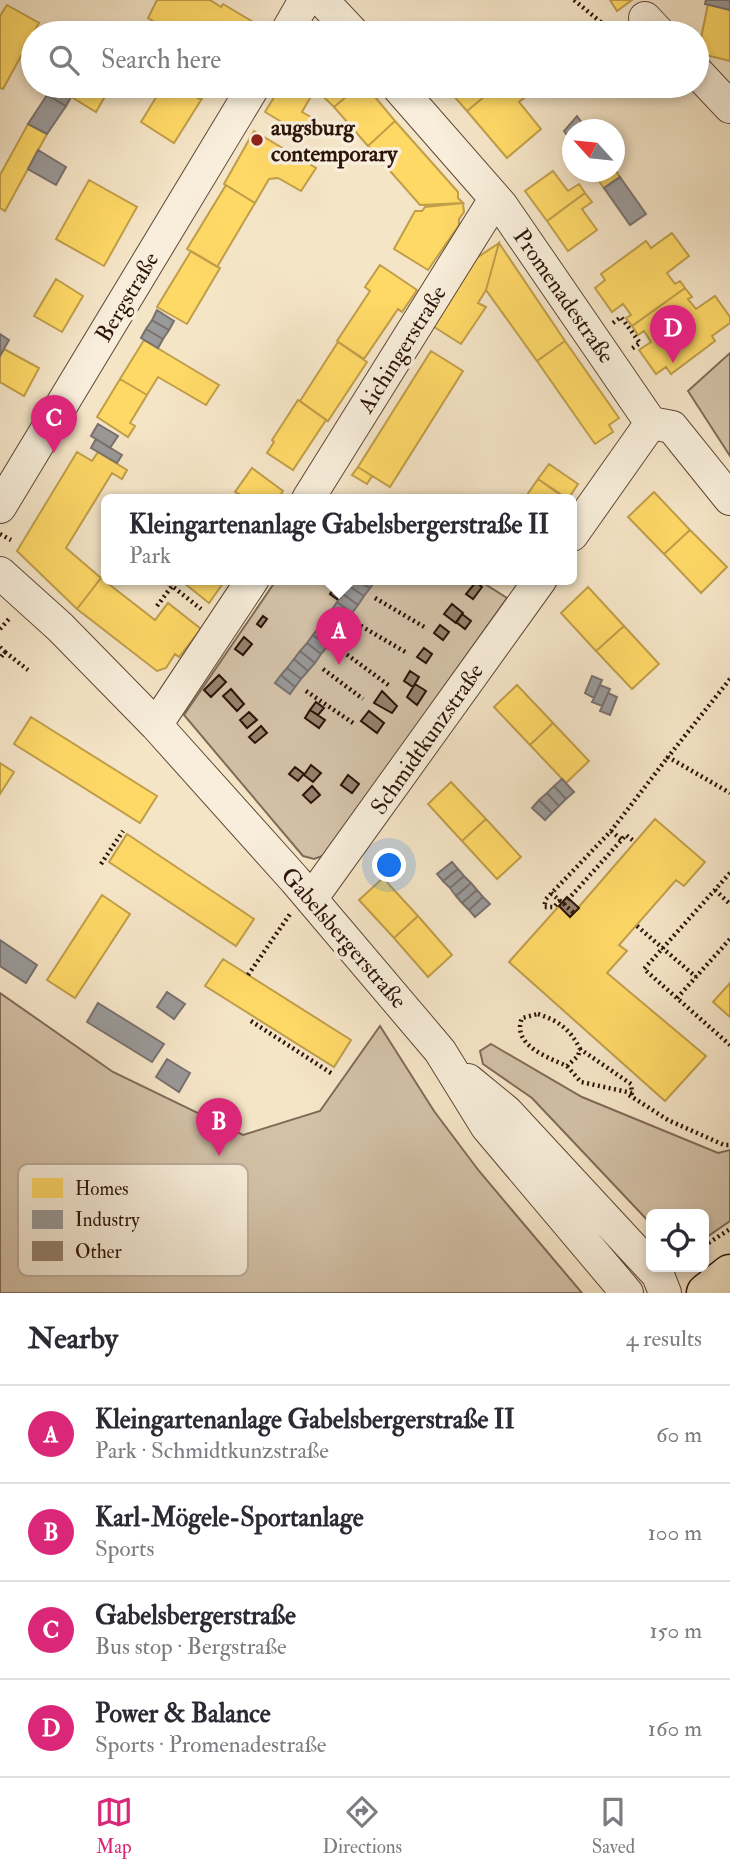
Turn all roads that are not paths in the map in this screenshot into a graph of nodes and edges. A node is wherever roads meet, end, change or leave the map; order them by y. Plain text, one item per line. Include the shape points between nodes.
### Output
1 (305, 0) edge
2 (322, 0) edge
3 (293, 21) edge
4 (342, 21) edge
5 (709, 85) edge
6 (247, 98) edge
7 (407, 98) edge
8 (730, 107) edge
9 (495, 199) junction
10 (651, 423) junction
11 (311, 494) edge
12 (730, 499) edge
13 (0, 507) edge
14 (577, 528) edge
15 (0, 573) edge
16 (249, 585) edge
17 (537, 585) edge
18 (156, 725) junction
19 (311, 899) junction
20 (451, 1066) junction
21 (730, 1275) edge
22 (627, 1293) edge
23 (664, 1293) edge
24 (706, 1293) edge

1 - 3 street
2 - 4 street
5 - 8 street
6 - 13 street, Bergstraße
7 - 9 street, Promenadestraße
9 - 10 street, Promenadestraße
9 - 11 street, Aichingerstraße
10 - 12 street via 673,427
10 - 14 street
15 - 18 street, Gabelsbergerstraße via 60,626
16 - 18 street
17 - 19 street, Schmidtkunzstraße
18 - 19 street, Gabelsbergerstraße
19 - 20 street, Gabelsbergerstraße
20 - 22 street, Gabelsbergerstraße via 487,1127
20 - 23 street, Gabelsbergerstraße via 507,1112 658,1275
21 - 24 highway

